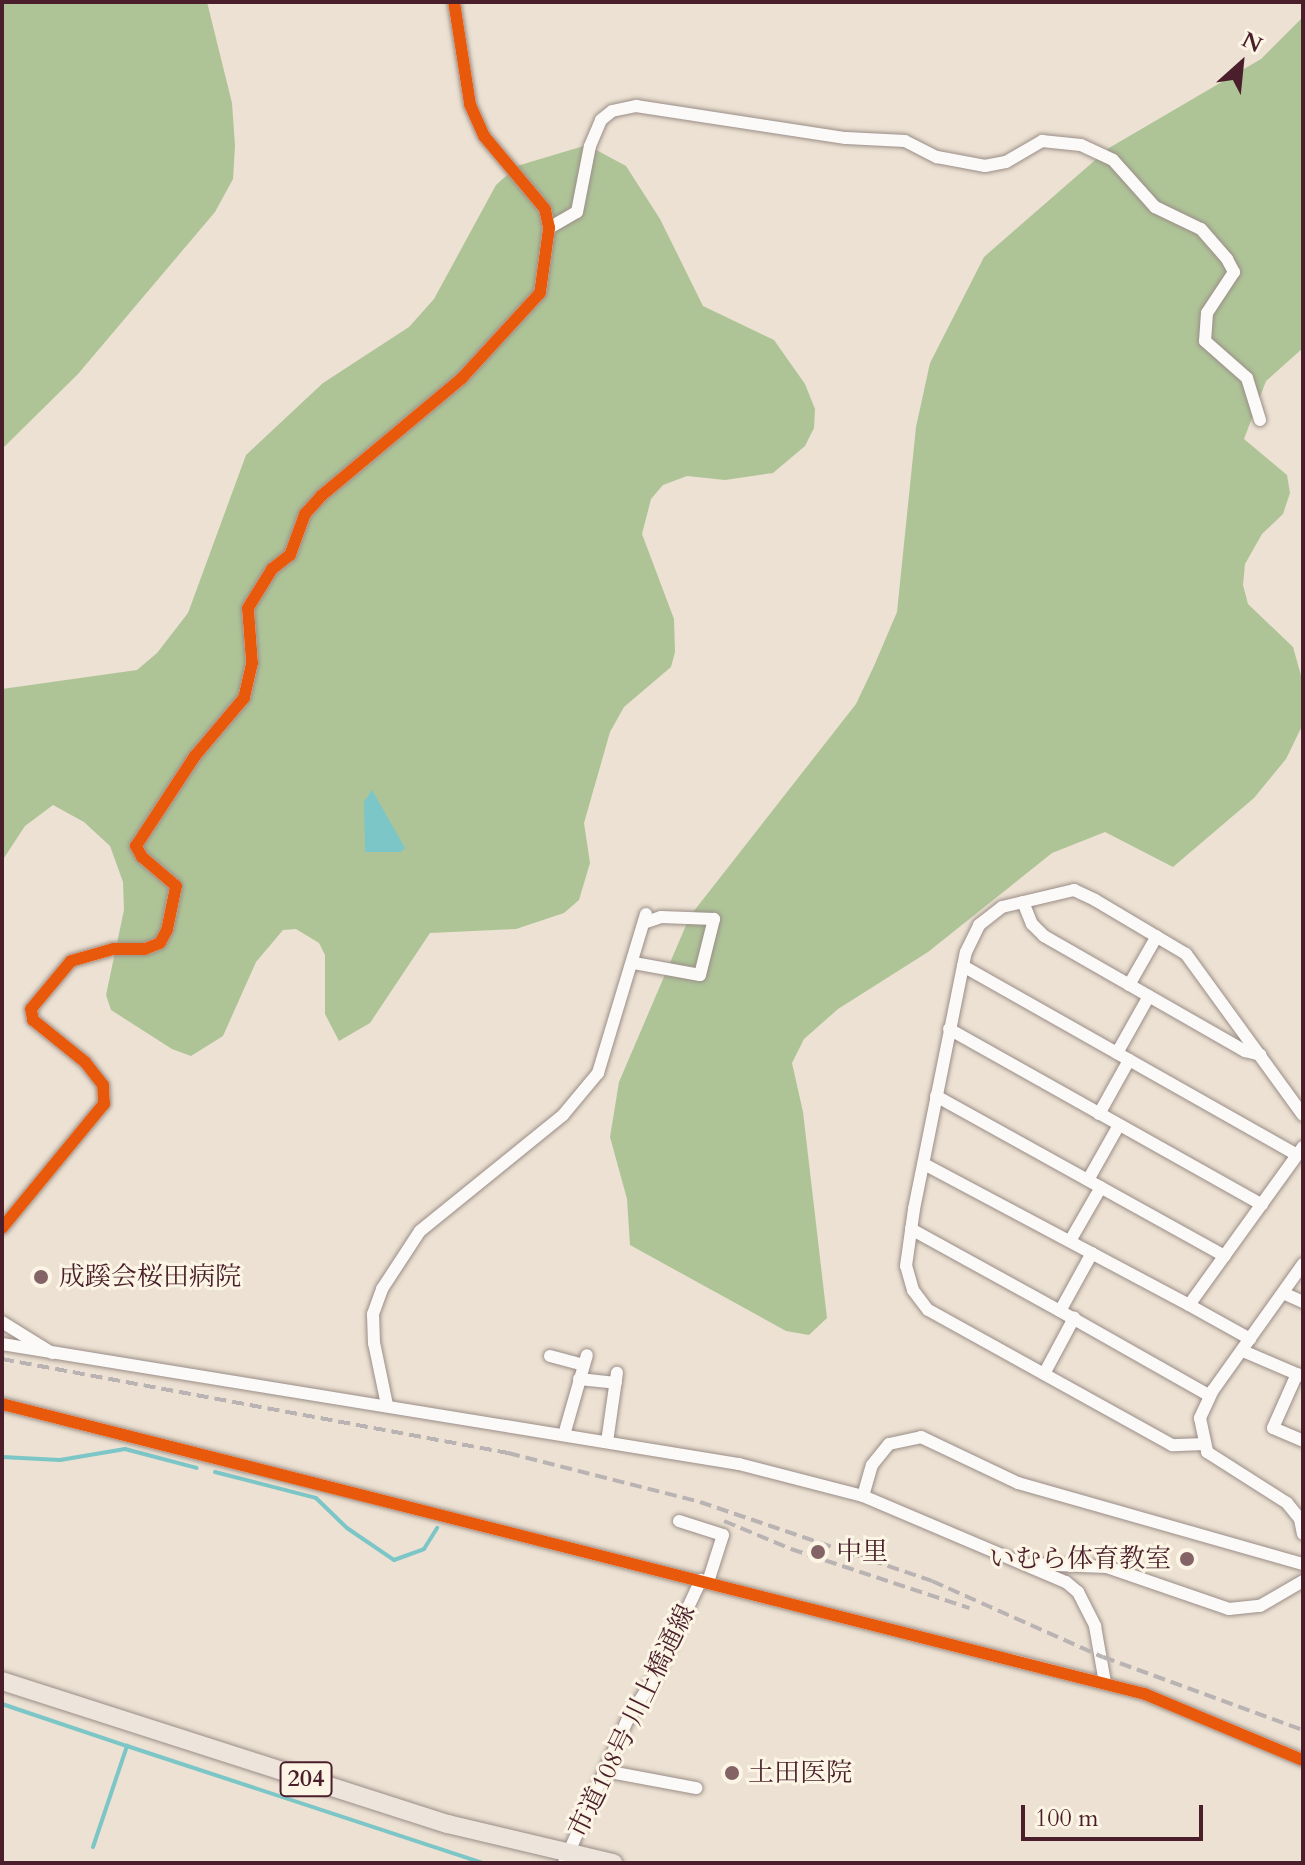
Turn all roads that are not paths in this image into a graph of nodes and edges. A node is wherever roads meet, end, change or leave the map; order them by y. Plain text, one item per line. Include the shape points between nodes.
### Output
1 (454, 2) edge
2 (549, 228) junction
3 (1260, 420) dead end
4 (1023, 902) junction
5 (1157, 936) junction
6 (634, 963) junction
7 (963, 966) junction
8 (1129, 985) junction
9 (1149, 996) junction
10 (949, 1029) junction
11 (1261, 1055) junction
12 (1123, 1057) junction
13 (936, 1096) junction
14 (1099, 1114) junction
15 (1303, 1115) edge
16 (1119, 1125) junction
17 (1300, 1151) edge
18 (924, 1164) junction
19 (1088, 1180) junction
20 (1101, 1187) junction
21 (1262, 1205) junction
22 (2, 1227) edge
23 (911, 1229) junction
24 (1070, 1241) junction
25 (1092, 1253) junction
26 (1225, 1256) junction
27 (1303, 1264) edge
28 (1283, 1293) junction
29 (1303, 1302) edge
30 (1189, 1305) junction
31 (1060, 1311) junction
32 (1074, 1318) junction
33 (2, 1322) edge
34 (1250, 1339) junction
35 (2, 1344) edge
36 (1243, 1351) junction
37 (550, 1356) dead end
38 (57, 1357) junction
39 (1044, 1374) junction
40 (1300, 1375) edge
41 (579, 1379) junction
42 (1210, 1396) junction
43 (2, 1404) edge
44 (387, 1405) junction
45 (564, 1435) junction
46 (1303, 1441) edge
47 (607, 1442) junction
48 (1205, 1444) junction
49 (863, 1496) junction
50 (679, 1521) dead end
51 (1303, 1534) edge
52 (1029, 1564) junction
53 (1303, 1564) edge
54 (704, 1581) junction
55 (1303, 1581) edge
56 (2, 1681) edge
57 (1105, 1683) junction
58 (1303, 1760) edge
59 (605, 1771) junction
60 (696, 1788) dead end
61 (566, 1859) edge
62 (613, 1863) edge

1 - 2 street via 470,104 484,136 545,209
2 - 3 street via 577,212 590,146 601,120 612,111 636,106 846,138 905,141 937,157 985,166 1006,162 1042,141 1081,145 1113,160 1155,207 1201,229 1227,259 1234,272 1207,313 1205,341 1247,378
2 - 22 street via 540,293 462,378 321,496 305,514 290,555 272,569 248,608 252,672 244,698 195,756 136,846 176,886 160,943 71,961 31,1009 33,1020 85,1062 103,1085 104,1104
4 - 5 street via 1074,890
4 - 7 street via 1002,907 979,925
4 - 8 street via 1044,936
5 - 8 street
5 - 11 street via 1186,954
6 - 6 street via 645,918 714,919 700,975
6 - 44 street via 589,1086 563,1115 420,1231 382,1289 373,1314 374,1343
7 - 10 street
7 - 12 street
8 - 9 street
9 - 11 street
9 - 12 street
10 - 13 street
10 - 14 street
11 - 15 street
12 - 14 street
12 - 17 street
13 - 18 street
13 - 19 street
14 - 16 street
16 - 19 street
16 - 21 street
17 - 21 street
18 - 23 street
18 - 24 street
19 - 20 street
20 - 24 street
20 - 26 street
21 - 26 street
23 - 31 street
23 - 39 street via 906,1266 913,1290 928,1310
24 - 25 street
25 - 30 street
25 - 31 street
26 - 30 street
27 - 28 street
28 - 29 street
28 - 34 street
30 - 34 street
31 - 32 street
32 - 39 street
32 - 42 street
33 - 38 street
34 - 36 street
35 - 38 street
36 - 40 street
36 - 42 street
37 - 41 street via 586,1360
38 - 44 street
39 - 48 street via 1172,1445
40 - 46 street via 1273,1428
41 - 45 street
41 - 47 street via 616,1378
42 - 48 street via 1200,1418
43 - 54 street
44 - 45 street
45 - 47 street
47 - 49 street via 739,1464
48 - 51 street via 1221,1463 1287,1503 1300,1519
49 - 52 street
49 - 53 street via 872,1465 889,1444 921,1437 1018,1483
50 - 54 street, 市道108号 川上橋通線 via 723,1535
52 - 55 street via 1107,1567 1229,1609 1260,1606
52 - 57 street via 1078,1592 1095,1626
54 - 57 street
54 - 59 street, 市道108号 川上橋通線
56 - 61 highway, 204
57 - 58 street via 1145,1694
59 - 60 street
59 - 61 street, 市道108号 川上橋通線
61 - 62 highway, 204

